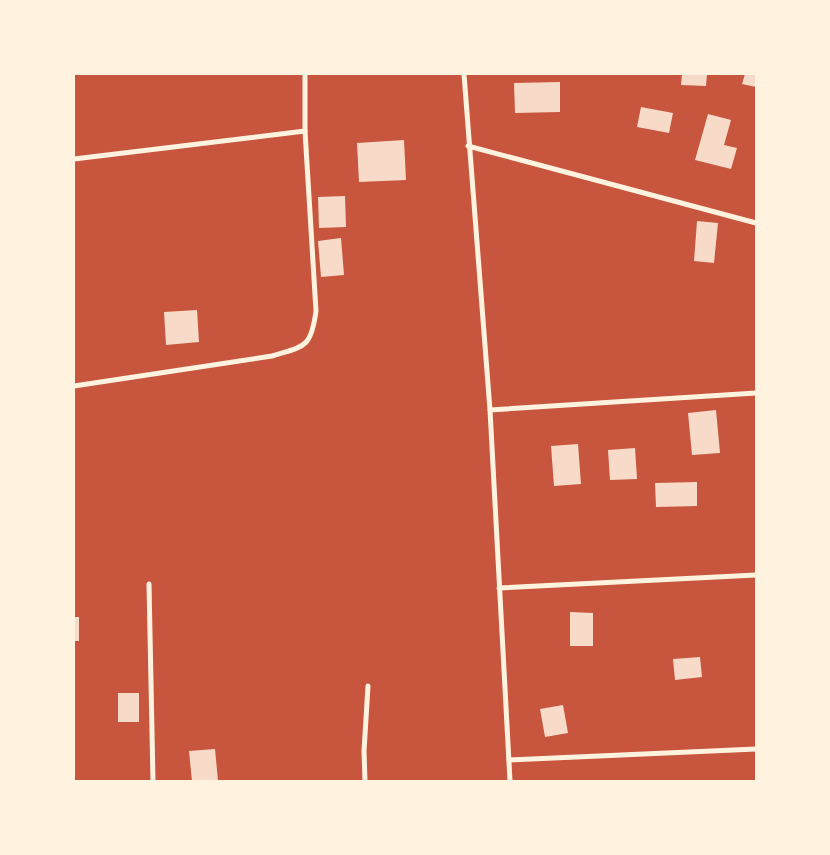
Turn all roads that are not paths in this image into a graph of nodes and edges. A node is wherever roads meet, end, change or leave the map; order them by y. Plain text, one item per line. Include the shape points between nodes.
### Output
1 (305, 74) edge
2 (464, 74) edge
3 (305, 131) junction
4 (468, 146) junction
5 (74, 158) edge
6 (756, 223) edge
7 (74, 386) edge
8 (756, 393) edge
9 (490, 410) junction
10 (756, 575) edge
11 (149, 584) dead end
12 (499, 588) junction
13 (368, 686) dead end
14 (756, 749) edge
15 (509, 760) junction
16 (154, 781) edge
17 (365, 781) edge
18 (510, 781) edge

1 - 3 street
2 - 4 street
3 - 5 street
3 - 7 street via 316,311 313,334 300,348 272,356
4 - 6 street
4 - 9 street
8 - 9 street
9 - 12 street
10 - 12 street
11 - 16 street
12 - 15 street
13 - 17 street
14 - 15 street
15 - 18 street

